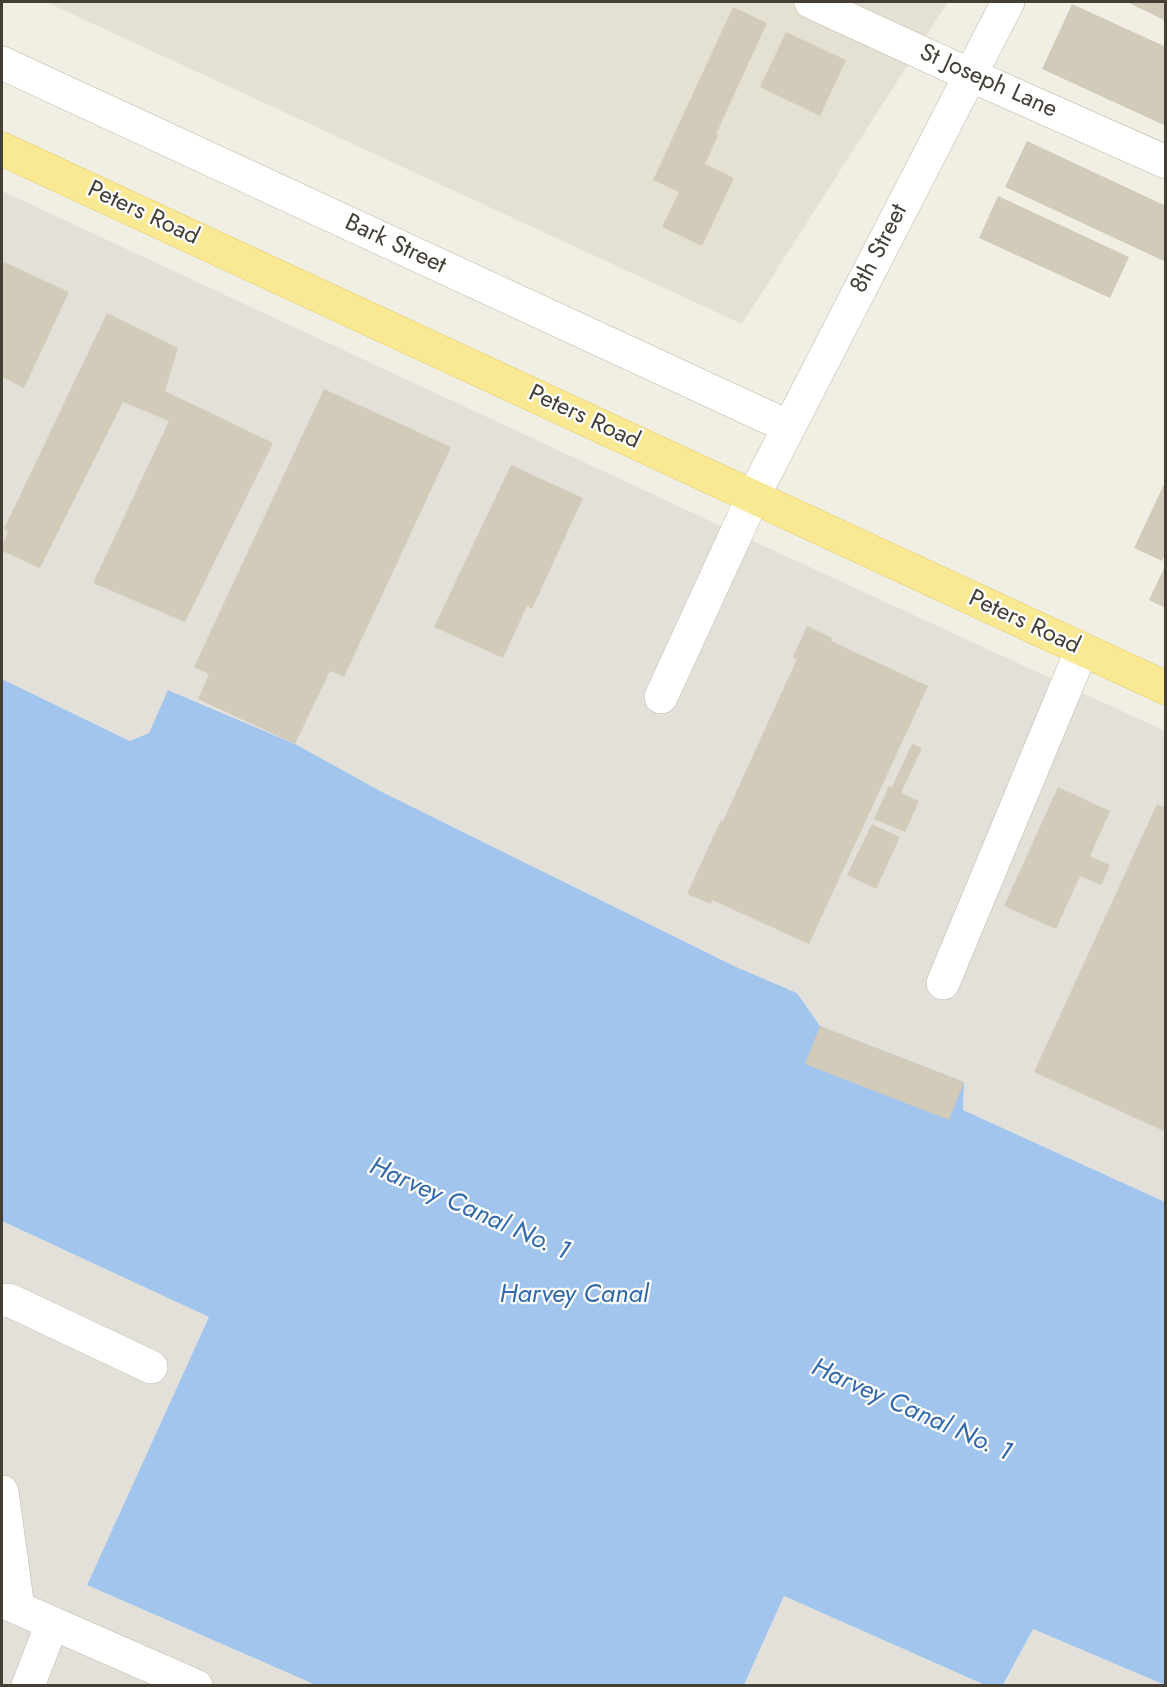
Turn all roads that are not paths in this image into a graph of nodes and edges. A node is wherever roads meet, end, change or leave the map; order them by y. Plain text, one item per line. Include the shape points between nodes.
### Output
1 (811, 2) edge
2 (1008, 2) edge
3 (2, 63) edge
4 (970, 75) junction
5 (2, 149) edge
6 (1166, 162) edge
7 (789, 427) junction
8 (753, 497) junction
9 (1082, 649) junction
10 (1166, 688) edge
11 (661, 697) dead end
12 (943, 982) dead end
13 (2, 1301) edge
14 (151, 1367) dead end
15 (2, 1492) edge
16 (10, 1605) edge
17 (52, 1624) junction
18 (28, 1686) edge
19 (195, 1686) edge

1 - 4 street, St Joseph Lane
2 - 4 street, 8th Street
3 - 7 street, Bark Street
4 - 6 street, St Joseph Lane
4 - 7 street, 8th Street
5 - 8 main road, Peters Road
7 - 8 street, 8th Street
8 - 9 main road, Peters Road
8 - 11 street, 8th Street
9 - 10 main road, Peters Road
9 - 12 street
13 - 14 street via 9,1300
15 - 16 street
16 - 17 street
17 - 18 street
17 - 19 street

